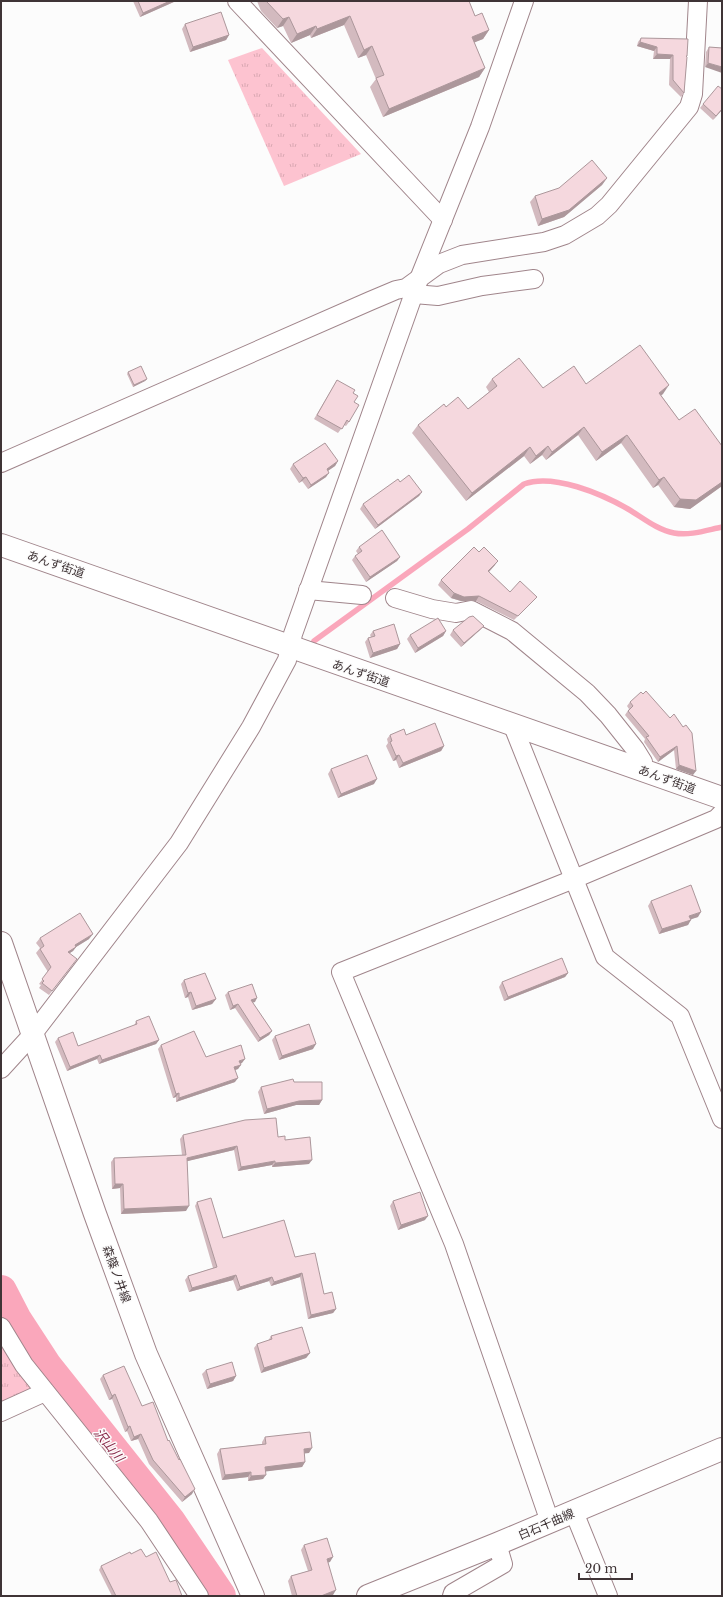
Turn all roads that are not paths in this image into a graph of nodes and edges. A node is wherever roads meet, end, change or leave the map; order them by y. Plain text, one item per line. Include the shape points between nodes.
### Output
1 (237, 1) edge
2 (524, 1) edge
3 (698, 1) edge
4 (443, 220) junction
5 (534, 279) dead end
6 (416, 286) junction
7 (1, 463) edge
8 (1, 545) edge
9 (308, 590) junction
10 (362, 594) dead end
11 (395, 598) dead end
12 (290, 648) junction
13 (513, 726) junction
14 (643, 770) junction
15 (722, 798) edge
16 (722, 813) edge
17 (574, 879) junction
18 (1, 943) edge
19 (32, 1034) junction
20 (1, 1069) edge
21 (722, 1119) edge
22 (1, 1327) edge
23 (45, 1392) junction
24 (1, 1412) edge
25 (722, 1449) edge
26 (574, 1512) junction
27 (550, 1522) junction
28 (497, 1544) junction
29 (199, 1596) edge
30 (253, 1596) edge
31 (368, 1596) edge
32 (452, 1596) edge
33 (608, 1596) edge

1 - 4 street
2 - 4 street via 480,127
3 - 6 street via 693,94 689,106 609,205 597,216 566,235 544,242 462,255 439,264
4 - 6 street
5 - 6 street via 482,286 438,296
6 - 7 street via 396,290 370,301
6 - 9 street
8 - 12 main road, あんず街道
9 - 10 street
9 - 12 street via 292,634
11 - 14 street via 432,609 456,612 471,610 512,631 587,693 608,715 635,749 643,762
12 - 13 main road, あんず街道
12 - 19 street via 287,660 250,726 178,843
13 - 14 main road, あんず街道
13 - 17 street
14 - 15 main road, あんず街道
16 - 17 street via 716,819
17 - 21 street via 605,957 680,1016
17 - 27 street via 341,972 454,1244
18 - 19 main road, 森篠ノ井線
19 - 20 street
19 - 30 main road, 森篠ノ井線 via 146,1354
22 - 23 street via 24,1365
23 - 24 street
23 - 29 street via 150,1521
25 - 26 main road, 白石千曲線
26 - 27 main road, 白石千曲線
26 - 33 street
27 - 28 main road, 白石千曲線
28 - 31 main road, 白石千曲線
28 - 32 street via 503,1564 453,1593

